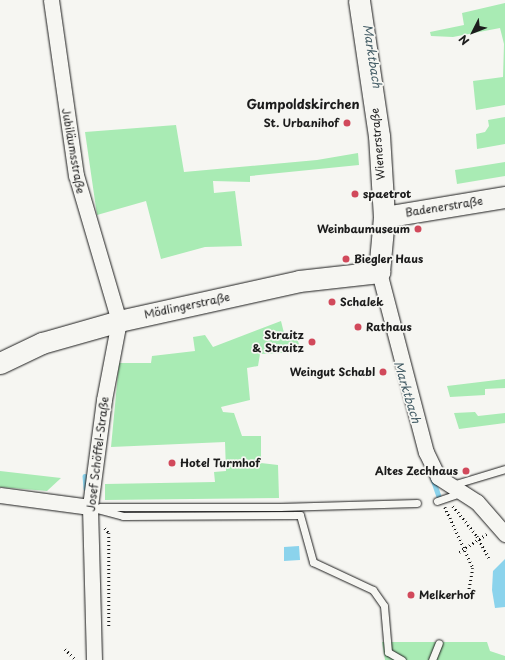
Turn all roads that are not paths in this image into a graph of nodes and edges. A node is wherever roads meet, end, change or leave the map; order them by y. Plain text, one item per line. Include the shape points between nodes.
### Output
1 (50, 0) edge
2 (359, 0) edge
3 (505, 197) edge
4 (384, 217) junction
5 (379, 272) junction
6 (119, 321) junction
7 (0, 363) edge
8 (505, 469) edge
9 (445, 492) junction
10 (0, 495) edge
11 (418, 503) dead end
12 (90, 506) junction
13 (501, 530) edge
14 (439, 643) dead end
15 (94, 660) edge
16 (402, 660) edge
17 (432, 660) edge

1 - 6 street, Jubiläumsstraße via 76,175
2 - 4 main road, Wienerstraße via 380,136
3 - 4 main road, Badenerstraße
4 - 5 main road, Wienerstraße
5 - 6 main road, Mödlingerstraße via 299,281
5 - 9 street via 426,452
6 - 7 main road, Mödlingerstraße via 42,343
6 - 12 street, Josef Schöffel-Straße via 104,400
8 - 9 lane
9 - 13 street via 476,502
10 - 12 street
11 - 12 lane via 280,507
12 - 15 street, Josef Schöffel-Straße
12 - 16 lane via 124,516 300,515 313,562 373,590 384,606 388,652
14 - 17 lane

